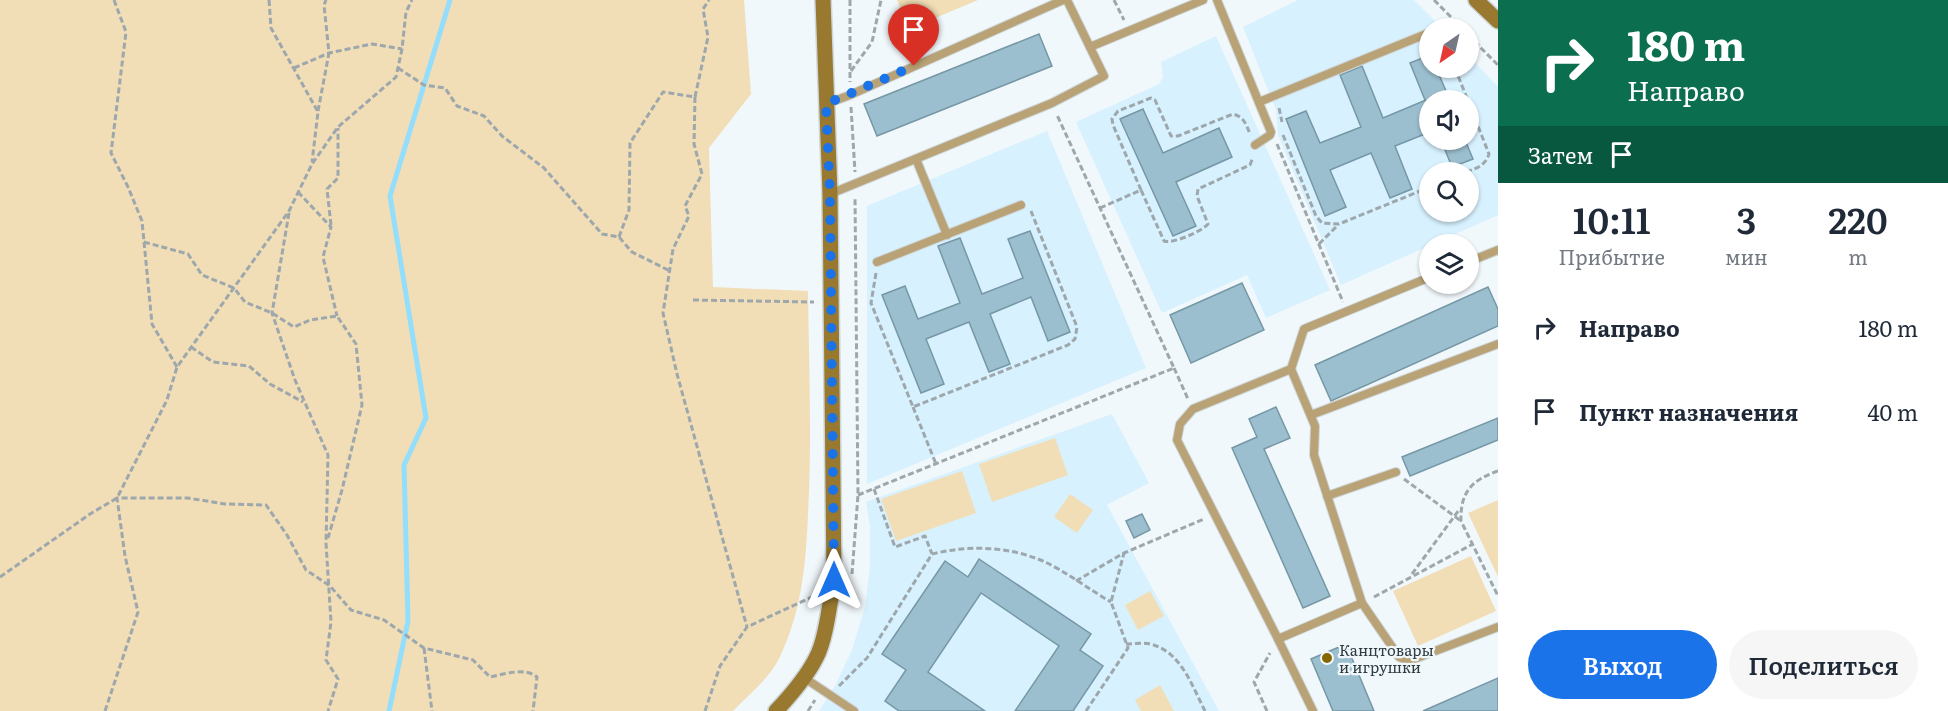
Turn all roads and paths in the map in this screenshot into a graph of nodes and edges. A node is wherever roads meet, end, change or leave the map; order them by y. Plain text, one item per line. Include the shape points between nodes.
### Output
1 (114, 0) edge
2 (269, 0) edge
3 (326, 0) edge
4 (412, 0) edge
5 (709, 0) edge
6 (823, 0) edge
7 (850, 0) edge
8 (881, 0) edge
9 (1065, 0) edge
10 (1114, 0) edge
11 (1203, 0) edge
12 (1217, 0) edge
13 (1434, 0) edge
14 (1476, 0) edge
15 (1452, 18) edge
16 (1498, 21) edge
17 (1129, 30) junction
18 (1419, 37) edge
19 (1479, 46) edge
20 (1090, 47) junction
21 (402, 49) junction
22 (328, 53) junction
23 (1498, 65) edge
24 (293, 68) junction
25 (398, 68) junction
26 (850, 73) junction
27 (1459, 78) edge
28 (850, 94) junction
29 (1277, 94) junction
30 (696, 97) junction
31 (1259, 102) junction
32 (1052, 103) junction
33 (826, 104) junction
34 (318, 112) junction
35 (338, 127) junction
36 (1272, 132) junction
37 (1255, 146) junction
38 (916, 159) junction
39 (312, 164) junction
40 (1479, 167) edge
41 (855, 184) junction
42 (1141, 190) junction
43 (1419, 191) edge
44 (298, 192) junction
45 (830, 194) junction
46 (1021, 205) joint
47 (1100, 208) junction
48 (289, 211) junction
49 (1339, 224) junction
50 (331, 227) junction
51 (947, 235) junction
52 (619, 237) junction
53 (144, 242) junction
54 (1318, 244) junction
55 (1498, 250) edge
56 (1479, 258) edge
57 (877, 262) joint
58 (670, 271) junction
59 (1419, 281) edge
60 (234, 288) junction
61 (693, 300) dead end
62 (816, 302) dead end
63 (1346, 310) junction
64 (272, 313) junction
65 (337, 316) junction
66 (1498, 344) edge
67 (191, 347) junction
68 (177, 367) junction
69 (1174, 368) junction
70 (1291, 369) junction
71 (305, 402) junction
72 (913, 406) junction
73 (1193, 409) junction
74 (1311, 415) junction
75 (936, 464) junction
76 (1498, 471) edge
77 (1396, 472) joint
78 (874, 489) junction
79 (858, 495) junction
80 (1327, 496) junction
81 (117, 498) junction
82 (1460, 508) junction
83 (1214, 515) junction
84 (1454, 517) junction
85 (1461, 521) junction
86 (326, 543) junction
87 (1473, 544) junction
88 (1124, 553) junction
89 (932, 554) junction
90 (1410, 576) junction
91 (0, 577) edge
92 (852, 578) dead end
93 (1076, 581) junction
94 (330, 586) junction
95 (814, 596) dead end
96 (1498, 596) edge
97 (1112, 602) junction
98 (1362, 603) junction
99 (747, 627) junction
100 (1498, 627) edge
101 (1278, 639) junction
102 (1126, 644) junction
103 (424, 648) junction
104 (803, 677) junction
105 (821, 689) junction
106 (830, 695) junction
107 (105, 711) edge
108 (328, 711) edge
109 (432, 711) edge
110 (533, 711) edge
111 (705, 711) edge
112 (776, 711) edge
113 (808, 711) edge
114 (854, 711) edge
115 (1086, 711) edge
116 (1205, 711) edge
117 (1267, 711) edge
118 (1313, 711) edge

1 - 53 path via 126,32 111,153 142,221
2 - 24 path via 271,28
3 - 22 path
4 - 21 path via 406,12
5 - 30 path via 704,9 708,37
6 - 33 street
7 - 26 path
8 - 26 path via 872,42
9 - 20 lane
9 - 28 lane
10 - 17 path
11 - 17 lane
12 - 31 lane
13 - 15 path
14 - 16 street
17 - 20 lane
18 - 29 lane
19 - 23 path
20 - 32 lane via 1104,76
21 - 22 path via 372,44
21 - 25 path
22 - 24 path
22 - 34 path
24 - 34 path
25 - 35 path via 396,77
25 - 52 path via 424,85 445,88 457,106 484,116 502,136 544,168 602,234
26 - 28 path
27 - 40 path via 1489,154
28 - 33 lane
28 - 41 path
29 - 31 lane
29 - 49 path via 1284,136 1318,220
30 - 52 path via 663,92 630,143 628,210
30 - 58 path via 694,144 702,174 685,206 689,216 673,249
31 - 36 lane
32 - 38 lane
32 - 47 path
33 - 45 street
34 - 39 path
35 - 39 path
35 - 50 path via 338,178 327,189
36 - 37 lane
36 - 54 path
37 - 42 path via 1250,165 1198,189 1206,227 1172,242 1164,241
37 - 42 path via 1244,121 1233,114 1171,136 1155,100 1147,99 1118,111 1112,119
38 - 41 lane
38 - 51 lane
39 - 44 path
41 - 45 lane
41 - 79 path
42 - 47 path
43 - 49 path
44 - 48 path
44 - 50 path
45 - 104 street via 834,580 817,657
46 - 51 lane
46 - 72 path via 1030,209 1077,327 1075,339
47 - 69 path
48 - 60 path
48 - 64 path
49 - 54 path
50 - 65 path via 323,257
51 - 57 lane
52 - 58 path via 632,252
53 - 60 path via 188,254 202,275
53 - 68 path via 152,324
54 - 63 path
55 - 56 lane
57 - 72 path via 871,303
58 - 99 path via 663,313
59 - 63 lane
60 - 64 path via 245,302
60 - 67 path
61 - 62 path
63 - 70 lane via 1304,329
64 - 65 path via 294,327
64 - 71 path
65 - 86 path via 356,344 362,405
66 - 74 lane
67 - 68 path
67 - 71 path via 213,362 249,366 270,384
68 - 81 path via 167,400
69 - 73 path
69 - 75 path
70 - 73 lane
70 - 74 lane
71 - 86 path via 328,455
72 - 75 path
73 - 83 lane via 1180,423 1177,440
74 - 80 lane via 1316,426 1314,455
75 - 78 path
76 - 82 path via 1480,477 1467,491
77 - 80 lane
77 - 84 path
78 - 79 path
78 - 89 path via 895,547 925,536
79 - 92 path
80 - 98 lane
81 - 91 path
81 - 94 path via 188,498 266,505 306,570
81 - 107 path via 138,612
82 - 84 path
82 - 85 path
83 - 88 path
83 - 101 lane
84 - 85 path
84 - 90 path
85 - 87 path
86 - 94 path
87 - 90 path
87 - 96 path
88 - 93 path
88 - 97 path
89 - 93 path via 972,547 1004,550 1043,561
89 - 106 path via 867,658
90 - 98 path
93 - 97 path
94 - 103 path via 351,610 384,620
94 - 108 path via 326,660 338,679
95 - 99 path
97 - 102 path
98 - 100 lane via 1399,657 1409,661
98 - 101 lane
99 - 111 path via 720,666
101 - 117 path via 1254,682
101 - 118 lane
102 - 115 path via 1128,648
102 - 116 path via 1148,643 1170,654 1182,666
103 - 109 path
103 - 110 path via 473,660 490,677 532,672 537,677
104 - 105 lane
104 - 112 street
105 - 106 lane
105 - 113 path
106 - 114 lane

